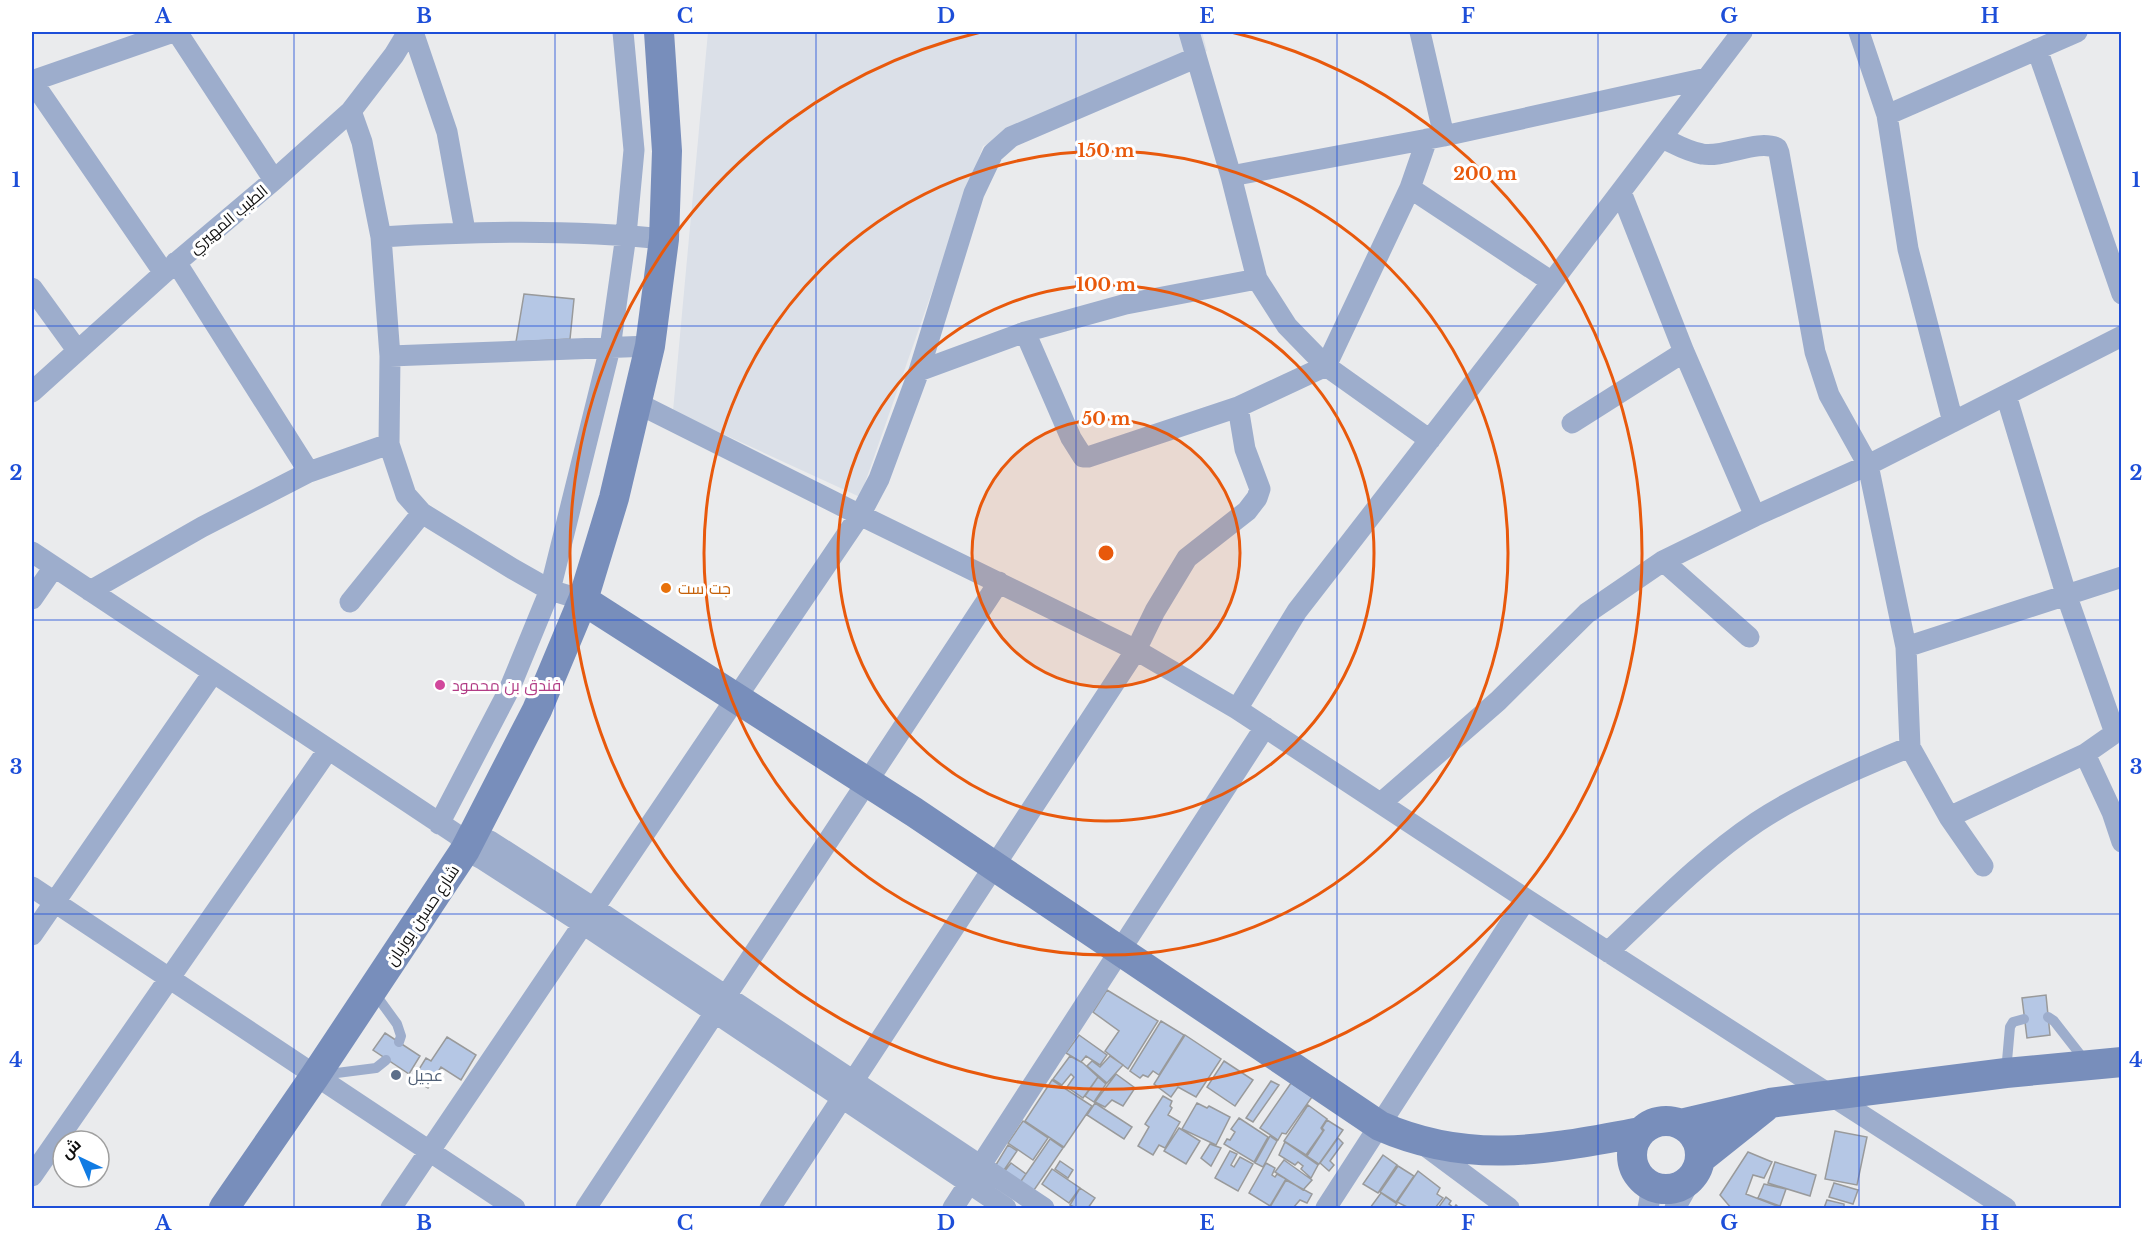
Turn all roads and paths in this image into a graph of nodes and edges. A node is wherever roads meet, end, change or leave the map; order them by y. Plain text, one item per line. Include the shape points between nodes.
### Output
1 (175, 32) edge
2 (410, 32) edge
3 (623, 32) edge
4 (659, 32) edge
5 (1189, 32) edge
6 (1420, 32) edge
7 (1742, 32) edge
8 (1859, 32) edge
9 (2077, 32) edge
10 (143, 37) edge
11 (2037, 49) junction
12 (1195, 58) junction
13 (34, 77) edge
14 (1707, 78) junction
15 (351, 111) junction
16 (1887, 116) junction
17 (1435, 137) junction
18 (1662, 138) junction
19 (1231, 176) junction
20 (274, 180) junction
21 (1410, 188) junction
22 (1621, 192) junction
23 (465, 231) junction
24 (626, 235) junction
25 (381, 237) junction
26 (664, 239) junction
27 (170, 267) junction
28 (1257, 279) junction
29 (1552, 282) junction
30 (32, 288) edge
31 (2121, 294) edge
32 (1025, 332) junction
33 (2121, 336) edge
34 (650, 346) junction
35 (609, 348) junction
36 (77, 350) junction
37 (1684, 352) junction
38 (390, 356) junction
39 (1326, 366) junction
40 (919, 371) junction
41 (32, 392) edge
42 (2006, 395) junction
43 (637, 403) junction
44 (1238, 407) junction
45 (1953, 422) junction
46 (1572, 423) dead end
47 (1430, 440) junction
48 (389, 444) junction
49 (1868, 465) junction
50 (309, 472) junction
51 (422, 513) junction
52 (860, 515) junction
53 (1755, 516) junction
54 (32, 552) edge
55 (1664, 561) junction
56 (54, 567) junction
57 (2121, 577) edge
58 (999, 582) junction
59 (550, 590) junction
60 (90, 591) junction
61 (2067, 594) junction
62 (32, 599) edge
63 (583, 600) junction
64 (350, 602) dead end
65 (1749, 637) dead end
66 (1905, 647) junction
67 (1136, 650) junction
68 (213, 673) junction
69 (737, 697) junction
70 (1237, 709) junction
71 (1265, 727) junction
72 (2118, 732) edge
73 (1910, 747) junction
74 (328, 750) junction
75 (2085, 754) junction
76 (867, 783) junction
77 (1381, 803) junction
78 (1949, 818) junction
79 (439, 824) junction
80 (466, 840) junction
81 (2121, 842) edge
82 (1983, 866) dead end
83 (995, 868) junction
84 (32, 887) edge
85 (1526, 899) junction
86 (54, 902) junction
87 (589, 916) junction
88 (32, 935) edge
89 (1120, 951) junction
90 (1608, 952) junction
91 (169, 978) junction
92 (372, 990) junction
93 (720, 1006) junction
94 (2048, 1017) dead end
95 (2024, 1019) dead end
96 (399, 1042) dead end
97 (386, 1060) dead end
98 (2121, 1062) edge
99 (2088, 1065) junction
100 (2006, 1073) junction
101 (315, 1076) junction
102 (849, 1089) junction
103 (1830, 1095) junction
104 (1770, 1103) junction
105 (1680, 1124) junction
106 (1380, 1126) junction
107 (1641, 1132) junction
108 (1420, 1142) junction
109 (1553, 1148) junction
110 (430, 1151) junction
111 (1633, 1162) junction
112 (1696, 1168) junction
113 (975, 1175) junction
114 (32, 1176) edge
115 (1650, 1198) edge
116 (224, 1209) edge
117 (391, 1209) edge
118 (515, 1209) edge
119 (586, 1209) edge
120 (770, 1209) edge
121 (953, 1209) edge
122 (1006, 1209) edge
123 (1044, 1209) edge
124 (1326, 1209) edge
125 (1509, 1209) edge
126 (1675, 1209) edge
127 (2006, 1209) edge

1 - 10 street
1 - 20 street
2 - 15 street, الطيب المهيري
2 - 23 street via 447,132
3 - 24 street via 634,150
4 - 26 main road, شارع حسين بوزيان via 667,151
5 - 12 street
6 - 17 street
7 - 14 street
8 - 16 street
9 - 11 street
10 - 13 street
11 - 16 street
11 - 31 street
12 - 19 street
12 - 40 street via 1011,137 993,153 974,193
13 - 27 street
14 - 17 street
14 - 18 street
15 - 20 street, الطيب المهيري
15 - 25 street via 362,142
16 - 45 street via 1908,249
17 - 19 street
17 - 21 street
18 - 22 street
18 - 49 street via 1703,155 1767,145 1776,148 1815,352 1829,395
19 - 28 street
20 - 27 street, الطيب المهيري
21 - 29 street
21 - 39 street
22 - 29 street
22 - 37 street
23 - 24 street
23 - 25 street
24 - 26 street
24 - 35 street
25 - 38 street
26 - 34 main road, شارع حسين بوزيان
27 - 36 street, الطيب المهيري
27 - 50 street
28 - 32 street via 1125,304
28 - 39 street via 1287,326
29 - 47 street
30 - 36 street
32 - 40 street
32 - 44 street via 1083,457
33 - 42 street
34 - 35 street
34 - 43 main road, شارع حسين بوزيان
35 - 38 street
35 - 59 street
36 - 41 street, الطيب المهيري
37 - 46 street
37 - 53 street
38 - 48 street
39 - 44 street
39 - 47 street
40 - 52 street via 879,479
42 - 45 street
42 - 61 street
43 - 52 street
43 - 63 main road, شارع حسين بوزيان
44 - 67 street via 1245,449 1260,489 1257,498 1187,558
45 - 49 street
47 - 70 street via 1297,611
48 - 50 street
48 - 51 street via 406,495
49 - 53 street
49 - 66 street
50 - 60 street
51 - 59 street
51 - 64 street
52 - 58 street
52 - 69 street
53 - 55 street
54 - 56 street
55 - 65 street
55 - 77 street via 1587,613 1498,701
56 - 60 street
56 - 62 street
57 - 61 street
58 - 67 street
58 - 76 street
59 - 63 street
59 - 79 street via 509,690
60 - 68 street
61 - 66 street
61 - 72 street
63 - 69 main road
63 - 80 main road, شارع حسين بوزيان via 537,710
66 - 73 street
67 - 70 street
67 - 83 street
68 - 74 street
68 - 86 street
69 - 76 main road
69 - 87 street
70 - 71 street
71 - 77 street
71 - 89 street
72 - 75 street
73 - 78 street
73 - 90 street via 1861,767 1759,820 1725,845
74 - 79 street
74 - 91 street
75 - 78 street
75 - 81 street via 2112,812
76 - 83 main road
76 - 93 street
77 - 85 street
78 - 82 street
79 - 80 street
80 - 87 street via 490,841
80 - 92 main road, شارع حسين بوزيان
83 - 89 main road
83 - 102 street
84 - 86 street
85 - 90 street
85 - 106 street
86 - 88 street
86 - 91 street
87 - 93 street
87 - 110 street
89 - 106 main road
89 - 113 street
90 - 103 street
91 - 101 street
91 - 114 street
92 - 96 lane via 397,1024
92 - 101 main road, شارع حسين بوزيان
93 - 102 street
93 - 119 street
94 - 99 lane
95 - 100 lane via 2010,1027
97 - 101 lane via 376,1068
98 - 99 main road
99 - 100 main road
100 - 103 main road
101 - 110 street
101 - 116 main road, شارع حسين بوزيان
102 - 113 street
102 - 120 street
103 - 104 main road
103 - 127 street
104 - 105 main road
104 - 112 main road
105 - 107 main road via 1659,1122
105 - 112 main road via 1696,1138 1700,1148
106 - 108 main road
106 - 124 street
107 - 109 main road
107 - 111 main road via 1632,1152
108 - 109 main road via 1486,1150
108 - 125 street
109 - 111 main road
110 - 117 street
110 - 118 street
111 - 115 main road
112 - 115 main road via 1683,1185 1662,1190
112 - 126 street
113 - 121 street
113 - 122 street
113 - 123 street

